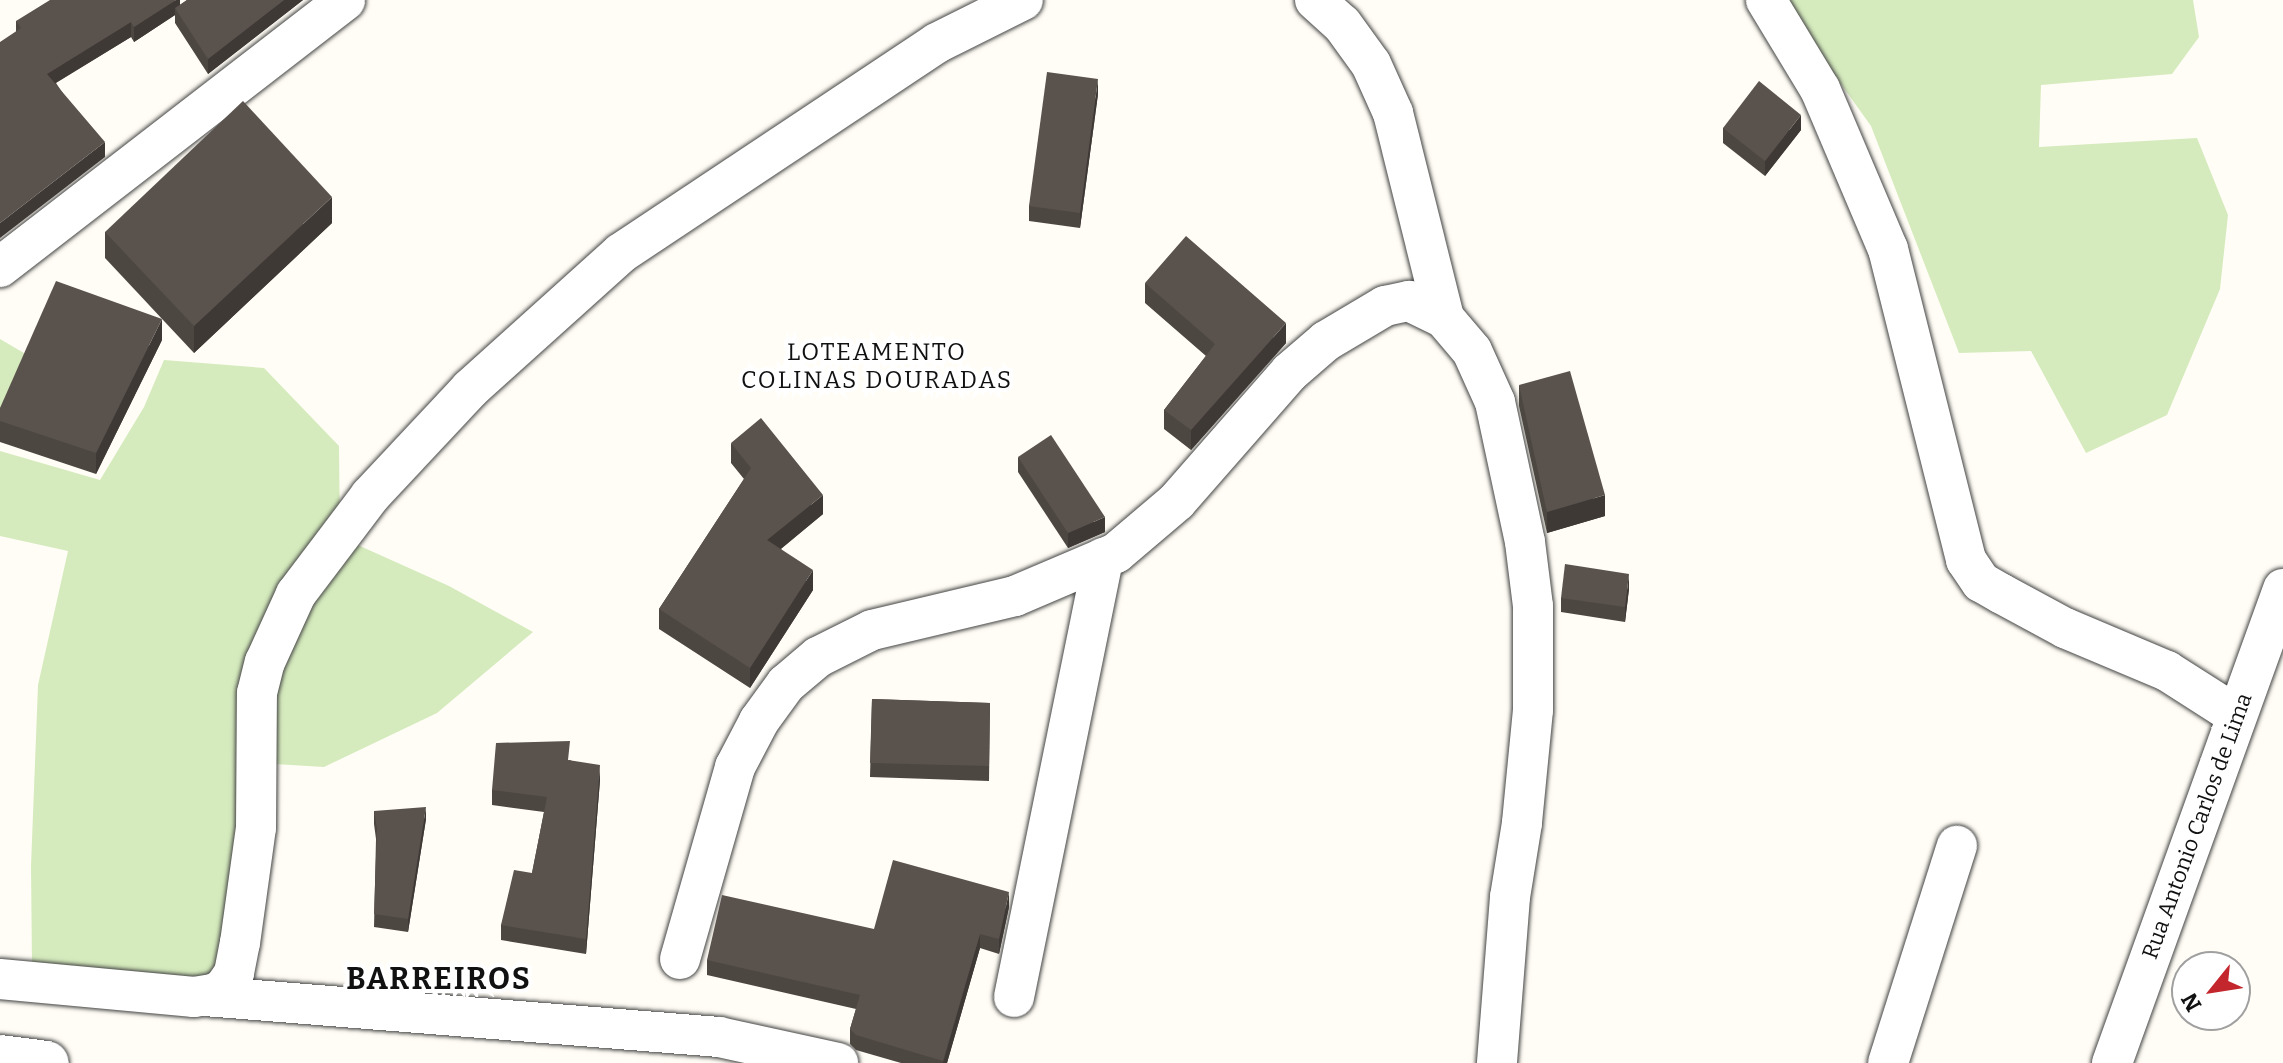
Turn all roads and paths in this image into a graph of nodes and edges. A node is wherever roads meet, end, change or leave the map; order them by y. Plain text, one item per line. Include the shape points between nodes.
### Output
1 (345, 0) edge
2 (1023, 0) edge
3 (1315, 0) edge
4 (1766, 0) edge
5 (0, 267) edge
6 (1444, 318) junction
7 (1103, 558) junction
8 (2283, 589) edge
9 (2236, 715) junction
10 (1957, 846) dead end
11 (680, 959) dead end
12 (0, 979) edge
13 (205, 996) junction
14 (1014, 997) dead end
15 (0, 1057) edge
16 (47, 1063) edge
17 (838, 1063) edge
18 (1497, 1063) edge
19 (1888, 1063) edge
20 (2112, 1063) edge

1 - 5 street
2 - 13 street via 937,43 621,253 470,389 370,496 296,594 265,662 257,693 256,828 240,943 228,984
3 - 6 street via 1342,24 1371,64 1393,113
4 - 9 street via 1820,89 1888,249 1966,560 1981,582 2065,628 2167,671
6 - 7 street via 1423,305 1397,301 1326,341 1290,372 1177,501 1145,532
6 - 18 street via 1472,351 1495,402 1511,463 1533,606 1533,710
7 - 11 street via 1015,596 858,635 818,657 786,684 735,767
7 - 14 street
8 - 9 street, Rua Antonio Carlos de Lima
9 - 20 street, Rua Antonio Carlos de Lima
10 - 19 street
12 - 13 street
13 - 17 street via 719,1037
15 - 16 street

